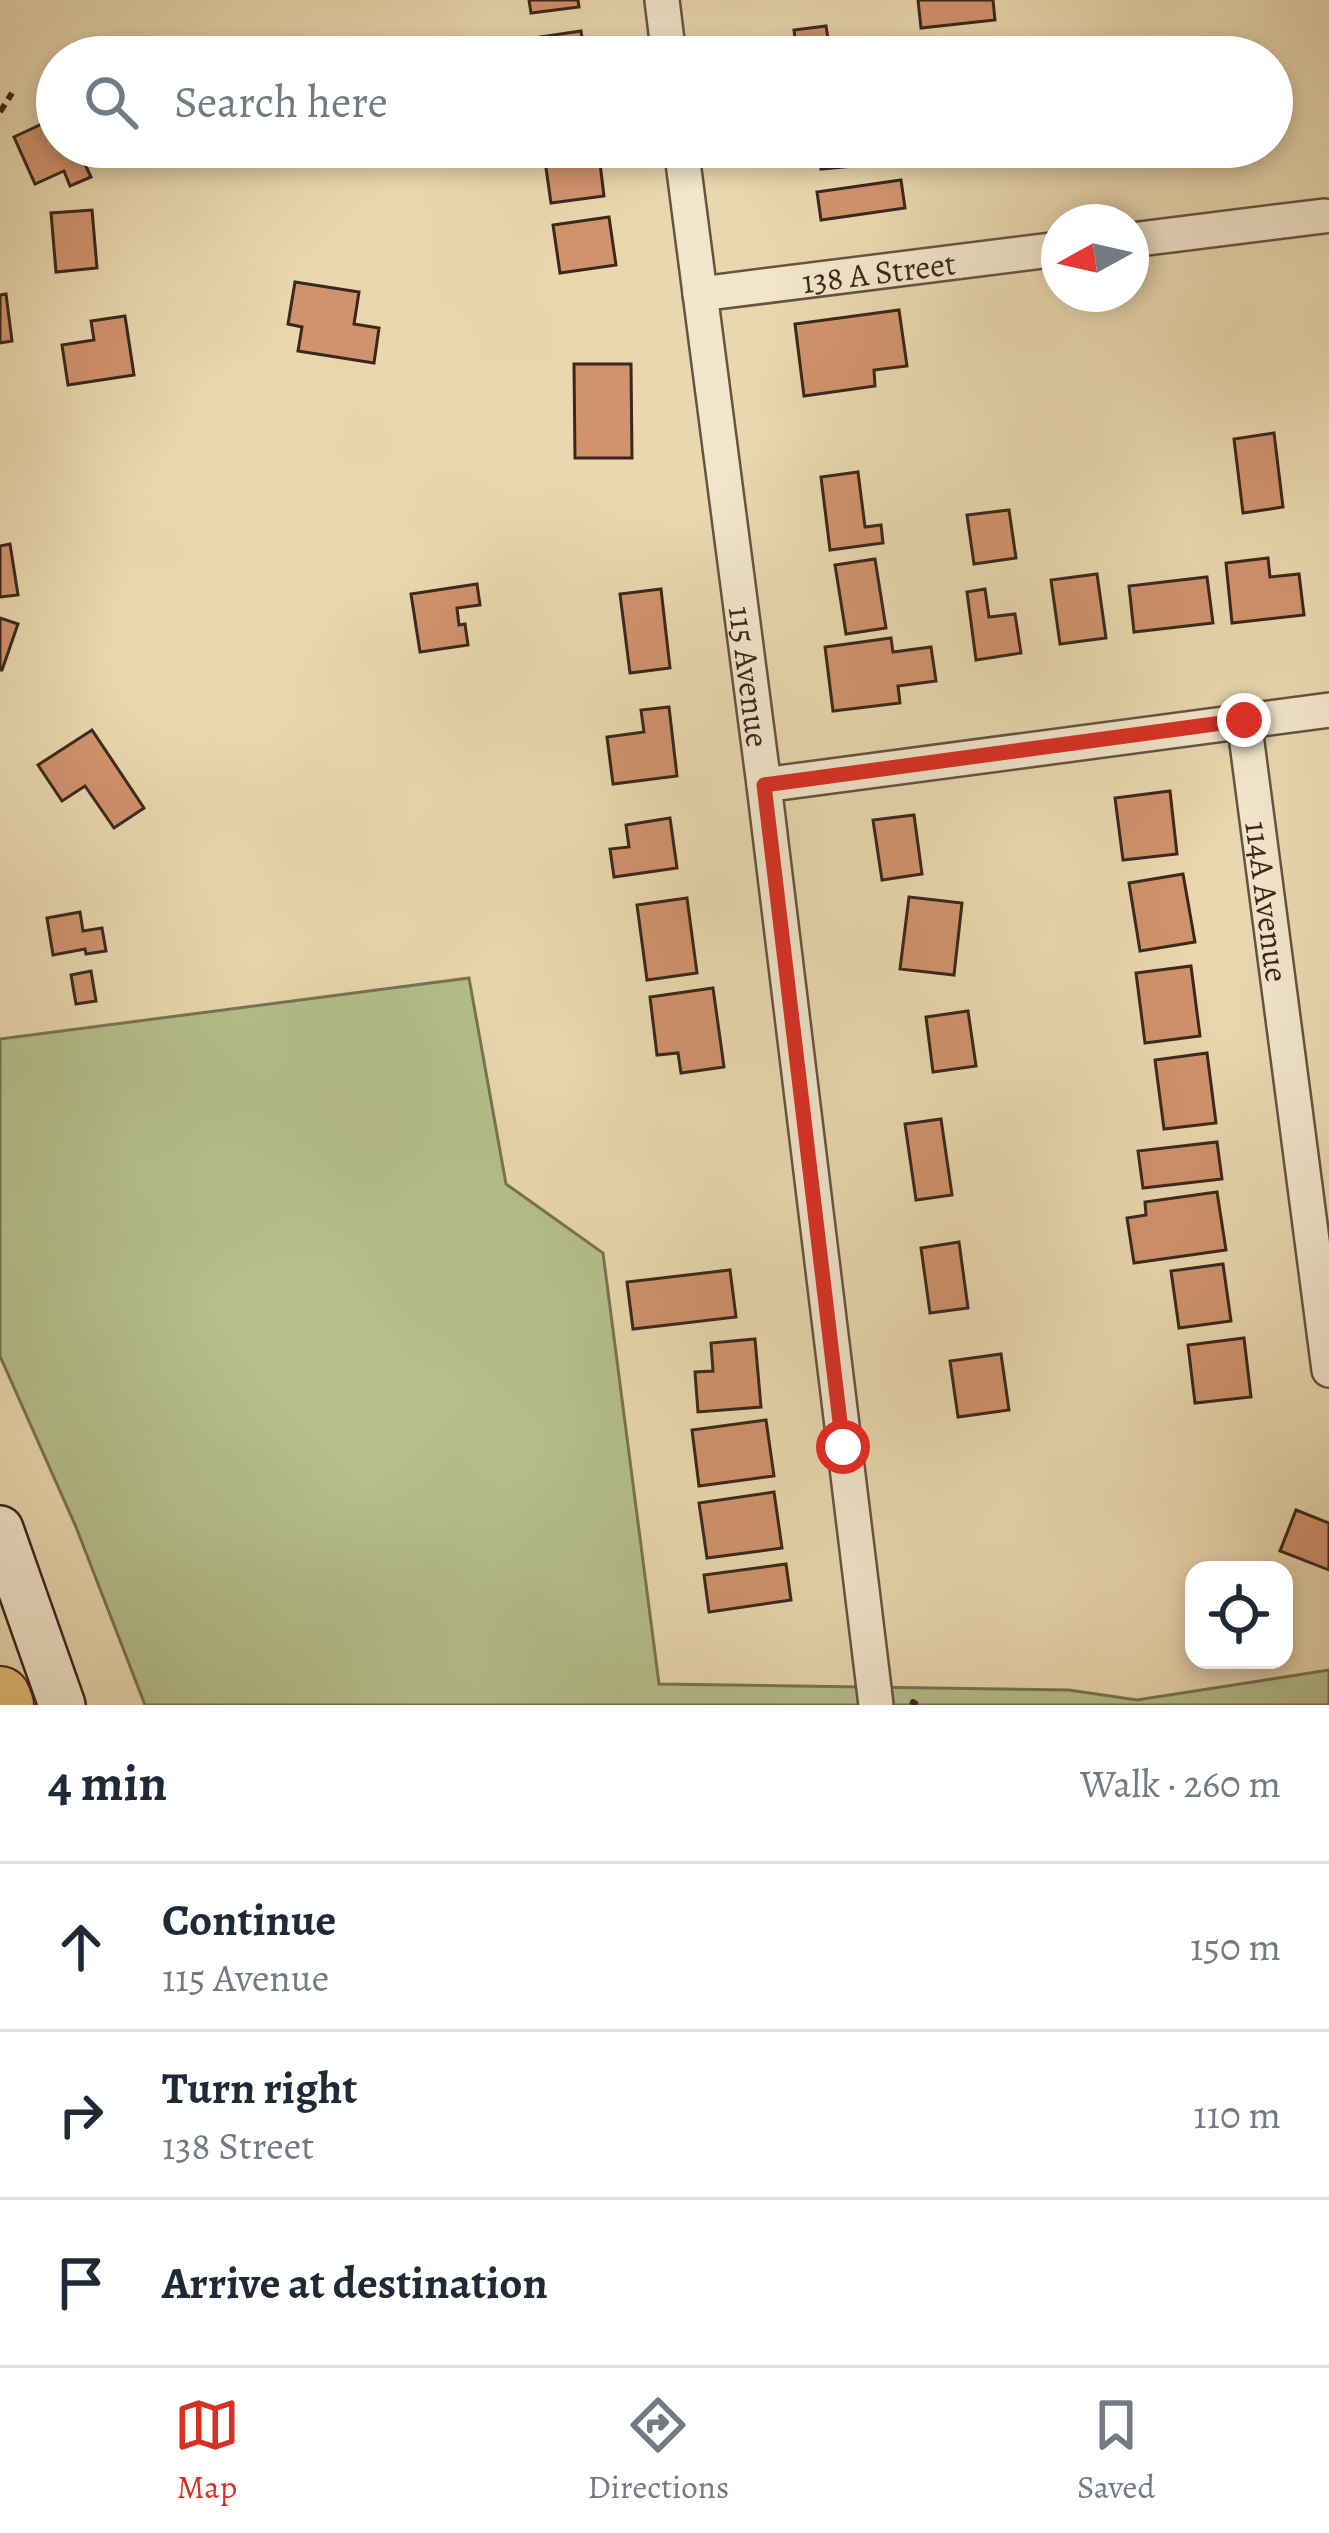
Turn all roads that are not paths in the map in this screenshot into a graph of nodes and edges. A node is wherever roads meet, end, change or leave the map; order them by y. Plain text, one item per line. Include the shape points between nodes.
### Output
1 (662, 0) edge
2 (666, 36) edge
3 (684, 168) edge
4 (1324, 216) dead end
5 (1149, 238) edge
6 (1041, 251) edge
7 (700, 294) junction
8 (1329, 710) edge
9 (1244, 720) junction
10 (764, 785) junction
11 (1328, 1370) edge
12 (0, 1529) edge
13 (62, 1705) edge
14 (876, 1705) edge

1 - 2 street
3 - 7 street, 115 Avenue
4 - 5 street
6 - 7 street, 138 A Street
7 - 10 street, 115 Avenue
8 - 9 street
9 - 10 street
9 - 11 street, 114A Avenue
10 - 14 street, 115 Avenue
12 - 13 street

